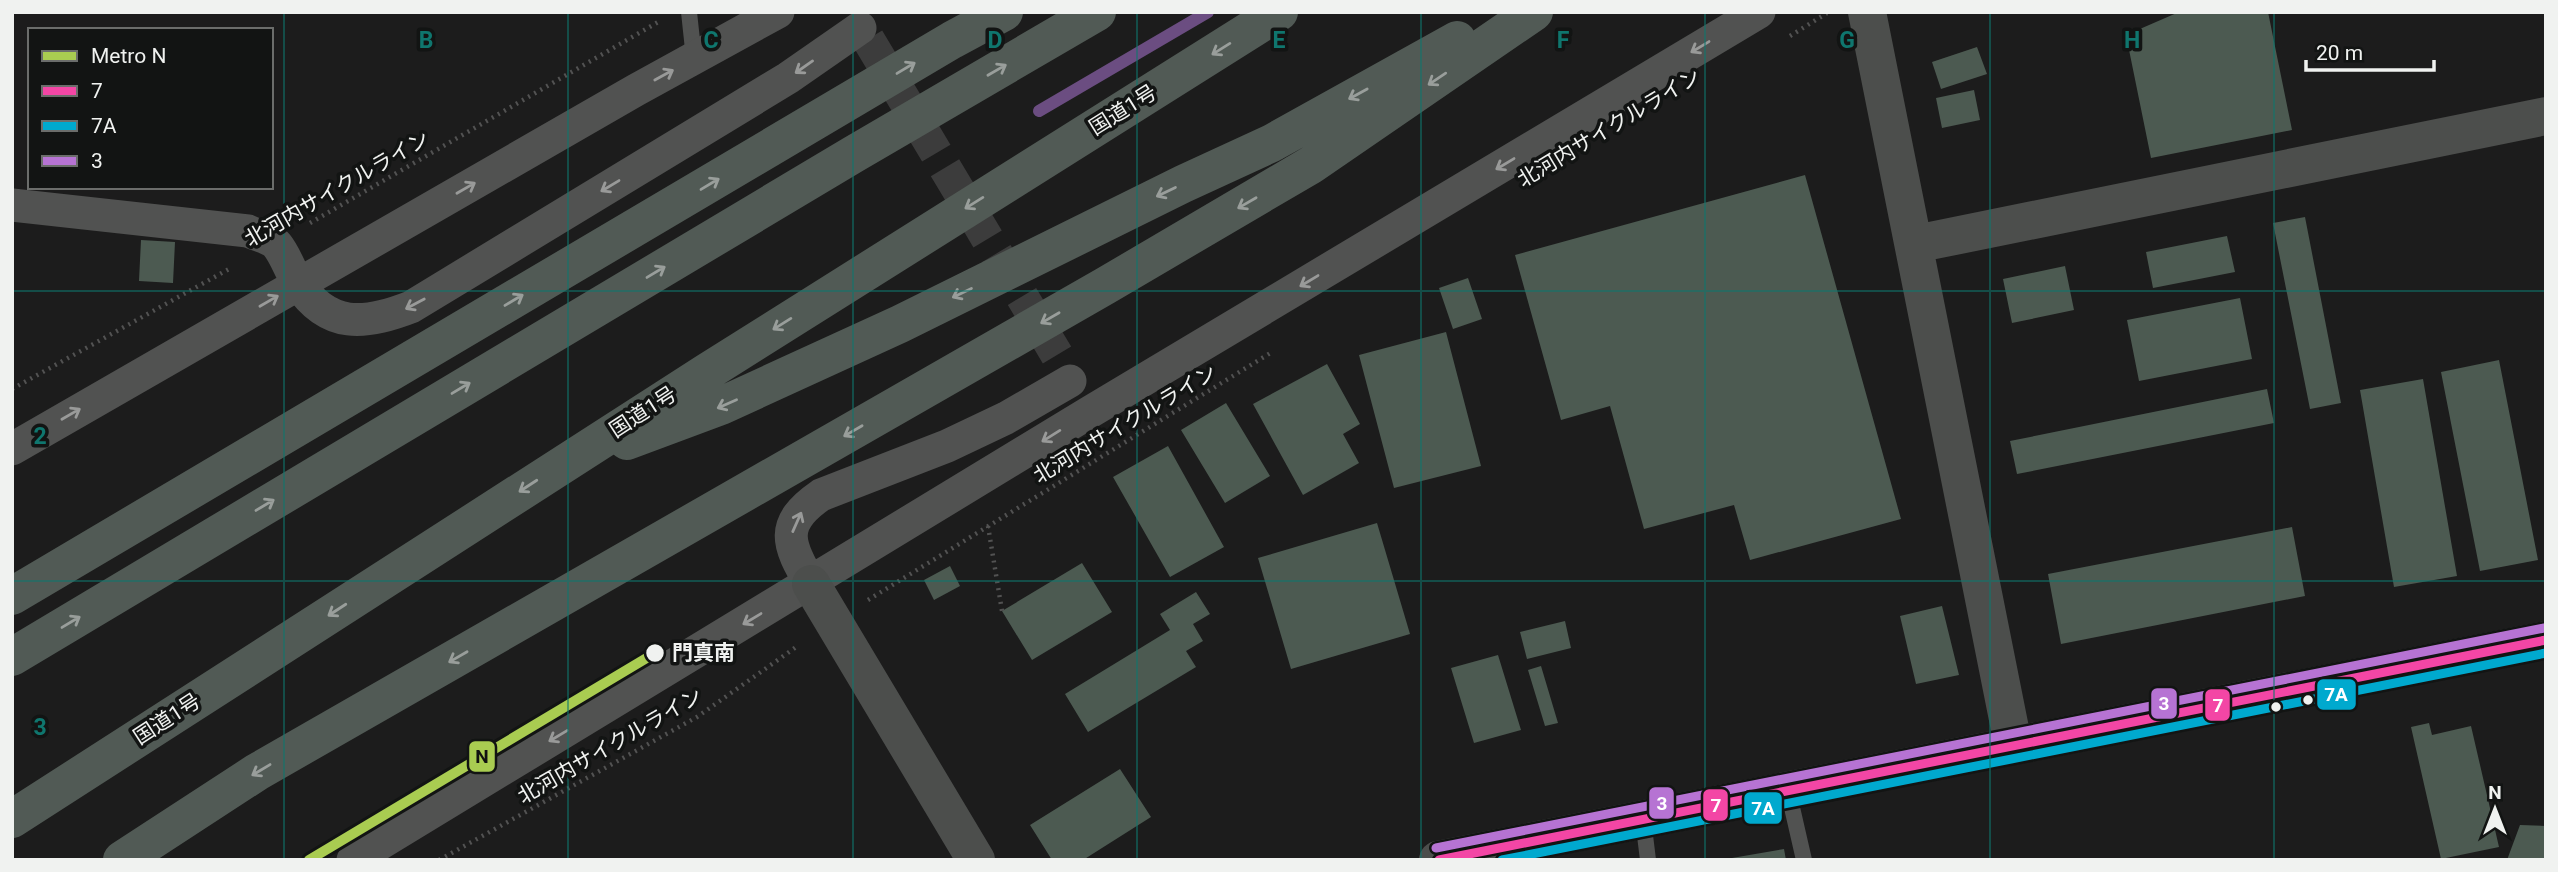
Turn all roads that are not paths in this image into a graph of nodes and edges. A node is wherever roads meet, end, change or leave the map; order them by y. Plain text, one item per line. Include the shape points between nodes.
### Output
1 (689, 12) edge
2 (778, 12) edge
3 (1004, 12) edge
4 (1020, 12) edge
5 (1097, 12) edge
6 (1279, 12) edge
7 (1516, 12) edge
8 (1534, 12) edge
9 (1759, 12) edge
10 (1867, 12) edge
11 (860, 26) edge
12 (694, 59) junction
13 (2546, 116) edge
14 (854, 154) junction
15 (12, 205) edge
16 (1915, 244) junction
17 (299, 284) junction
18 (475, 324) junction
19 (1090, 412) junction
20 (12, 449) edge
21 (559, 466) junction
22 (12, 565) edge
23 (811, 583) junction
24 (12, 596) edge
25 (2546, 640) edge
26 (12, 657) edge
27 (2013, 744) junction
28 (1788, 789) junction
29 (12, 819) edge
30 (1643, 819) junction
31 (122, 860) edge
32 (353, 860) edge
33 (976, 860) edge
34 (1438, 860) edge
35 (1648, 860) edge
36 (1804, 860) edge

1 - 12 lane
2 - 12 street
18 -> 3 highway
4 - 14 highway
14 -> 5 highway
6 -> 21 highway, 国道1号
7 -> 21 highway via 1439,48 1272,143 900,324 721,407
8 -> 31 highway via 1311,166 257,772
9 -> 19 street
10 - 16 street
11 -> 17 street via 788,78 411,307 386,317 338,318 318,307
17 -> 12 street
13 - 16 street
26 -> 14 highway
15 - 17 street via 248,231 275,243
16 - 27 street
20 -> 17 street
18 - 22 highway
18 - 24 highway
19 -> 23 street
23 -> 19 street via 796,558 793,521 821,495 995,424 1064,368
21 -> 29 highway, 国道1号
23 -> 32 street
23 - 33 street
25 - 27 street
27 - 28 street
28 - 30 street
28 - 36 lane
30 - 34 street
30 - 35 lane

